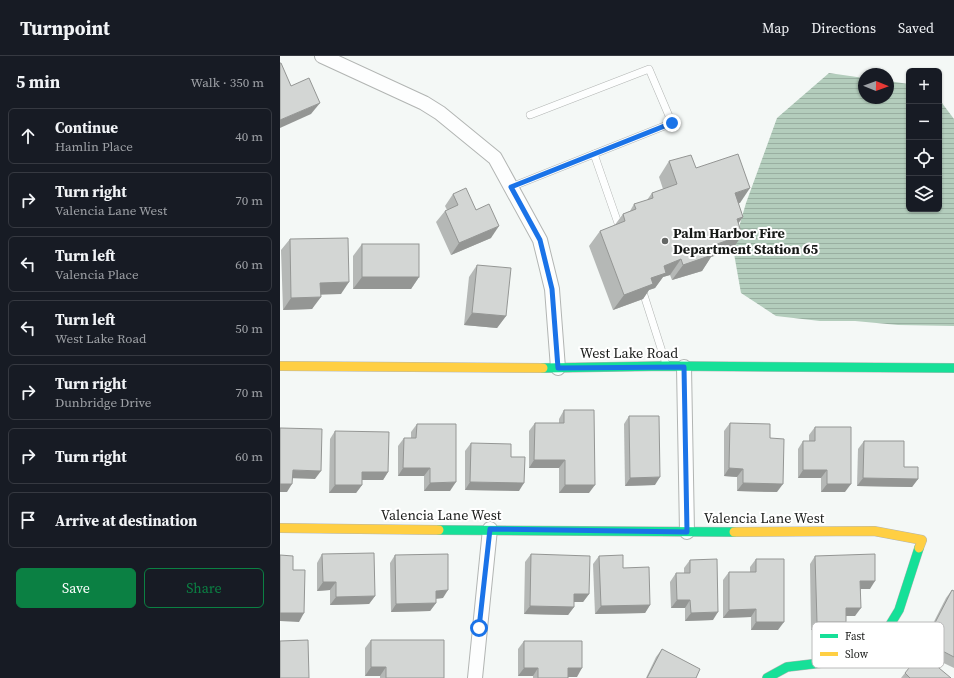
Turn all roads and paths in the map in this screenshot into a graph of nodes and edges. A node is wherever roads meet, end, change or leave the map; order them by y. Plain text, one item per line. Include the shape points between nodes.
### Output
1 (322, 56) edge
2 (530, 115) dead end
3 (594, 154) junction
4 (511, 187) junction
5 (619, 226) edge
6 (643, 292) edge
7 (280, 366) edge
8 (667, 366) junction
9 (684, 367) junction
10 (558, 368) junction
11 (954, 368) edge
12 (280, 528) edge
13 (490, 529) junction
14 (687, 532) junction
15 (892, 622) edge
16 (812, 664) edge
17 (475, 678) edge
18 (767, 678) edge

1 - 4 street via 424,103 440,113 495,158
2 - 3 lane via 649,69 672,123
3 - 4 lane
3 - 5 lane
4 - 10 street via 540,240 552,289
6 - 8 lane
7 - 10 street, West Lake Road
8 - 9 street, West Lake Road
8 - 10 street, West Lake Road
9 - 11 street, West Lake Road
9 - 14 street
12 - 13 street, Valencia Lane West
13 - 14 street, Valencia Lane West
13 - 17 street
14 - 15 street, Valencia Lane West via 874,531 922,540 900,610
16 - 18 street, Valencia Lane West via 787,667

